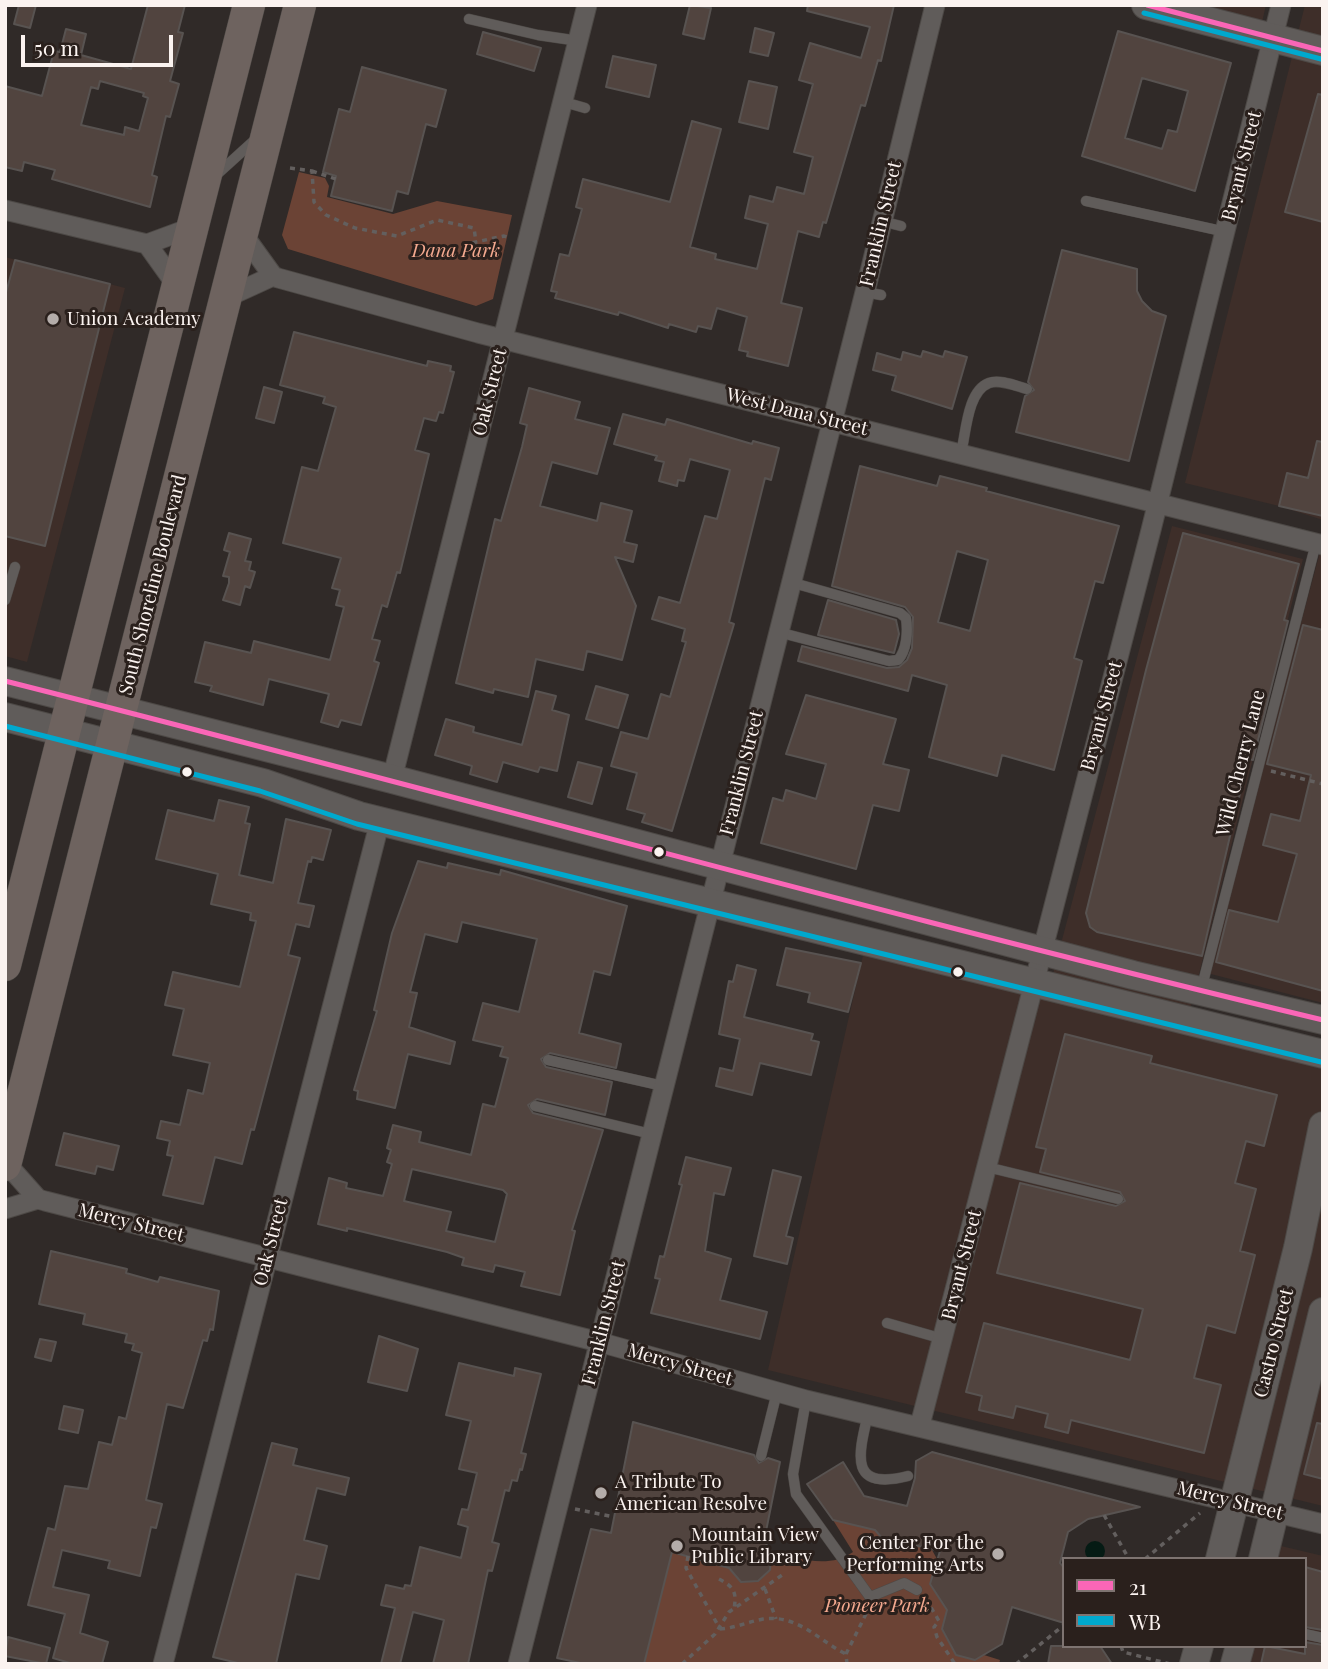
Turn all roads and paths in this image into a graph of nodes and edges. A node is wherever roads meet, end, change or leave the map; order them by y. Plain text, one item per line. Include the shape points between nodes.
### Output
1 (249, 5) edge
2 (300, 5) edge
3 (587, 5) edge
4 (935, 5) edge
5 (1146, 5) edge
6 (1281, 5) edge
7 (469, 19) dead end
8 (1273, 37) junction
9 (579, 41) junction
10 (1323, 51) edge
11 (564, 102) junction
12 (585, 108) dead end
13 (268, 128) junction
14 (290, 168) dead end
15 (312, 172) junction
16 (336, 179) dead end
17 (203, 187) junction
18 (1086, 201) dead end
19 (5, 210) edge
20 (880, 221) junction
21 (901, 226) dead end
22 (193, 227) junction
23 (1226, 232) junction
24 (242, 233) junction
25 (477, 242) junction
26 (528, 243) junction
27 (147, 244) junction
28 (443, 249) dead end
29 (273, 276) junction
30 (177, 286) junction
31 (225, 298) junction
32 (504, 339) junction
33 (1027, 389) dead end
34 (831, 420) junction
35 (961, 453) junction
36 (1157, 501) junction
37 (1319, 544) edge
38 (15, 567) dead end
39 (790, 582) junction
40 (5, 600) edge
41 (778, 632) junction
42 (5, 681) edge
43 (73, 699) junction
44 (120, 711) junction
45 (5, 717) edge
46 (64, 733) junction
47 (112, 745) junction
48 (1258, 768) junction
49 (392, 779) junction
50 (1323, 784) edge
51 (380, 821) junction
52 (719, 865) junction
53 (710, 902) junction
54 (1042, 950) junction
55 (5, 965) edge
56 (1034, 982) junction
57 (1201, 992) junction
58 (1323, 1020) edge
59 (1323, 1054) edge
60 (548, 1060) dead end
61 (663, 1086) junction
62 (535, 1106) dead end
63 (1323, 1126) edge
64 (651, 1135) junction
65 (5, 1164) edge
66 (987, 1167) junction
67 (38, 1199) junction
68 (1118, 1199) dead end
69 (5, 1209) edge
70 (267, 1258) junction
71 (1323, 1312) edge
72 (887, 1323) dead end
73 (944, 1339) junction
74 (599, 1342) junction
75 (777, 1392) junction
76 (806, 1399) junction
77 (869, 1414) junction
78 (920, 1425) junction
79 (761, 1456) dead end
80 (908, 1476) dead end
81 (1227, 1500) junction
82 (558, 1505) junction
83 (1275, 1512) junction
84 (1104, 1515) dead end
85 (614, 1517) dead end
86 (1323, 1524) edge
87 (688, 1556) dead end
88 (1128, 1557) edge
89 (1148, 1557) edge
90 (1220, 1557) edge
91 (1264, 1557) edge
92 (785, 1573) dead end
93 (719, 1579) dead end
94 (765, 1589) junction
95 (917, 1590) joint
96 (870, 1597) junction
97 (734, 1609) junction
98 (776, 1619) junction
99 (1062, 1627) edge
100 (720, 1629) junction
101 (1122, 1648) edge
102 (846, 1654) junction
103 (163, 1664) edge
104 (518, 1664) edge
105 (682, 1664) edge
106 (847, 1664) edge
107 (955, 1664) edge
108 (1016, 1664) edge
109 (1170, 1664) edge

1 - 17 main road
2 - 13 main road, South Shoreline Boulevard
3 - 9 street, Oak Street
4 - 20 street, Franklin Street
5 - 8 main road
6 - 8 street, Bryant Street
7 - 9 lane
8 - 10 main road
8 - 23 street, Bryant Street
9 - 11 street, Oak Street
11 - 12 lane
11 - 26 street, Oak Street
13 - 17 lane
13 - 24 main road, South Shoreline Boulevard
14 - 15 path
15 - 16 path
15 - 25 path via 314,202 326,215 355,228 397,236 437,220 474,228
17 - 22 main road
18 - 23 lane
19 - 27 street
20 - 21 lane
20 - 34 street, Franklin Street via 873,294
22 - 27 street
22 - 30 main road
23 - 36 street, Bryant Street
24 - 29 street
24 - 31 main road, South Shoreline Boulevard
25 - 26 path via 503,236
25 - 28 path
26 - 32 street, Oak Street
27 - 30 street
29 - 31 street
29 - 32 street, West Dana Street
30 - 43 main road
31 - 44 main road, South Shoreline Boulevard
32 - 34 street, West Dana Street
32 - 49 street, Oak Street
33 - 35 lane via 988,383 977,392
34 - 35 street, West Dana Street
34 - 39 street, Franklin Street
35 - 36 street, West Dana Street
36 - 37 street, West Dana Street
36 - 54 street, Bryant Street
37 - 48 lane, Wild Cherry Lane
38 - 40 lane
39 - 41 street, Franklin Street
39 - 41 lane via 900,613 908,626 903,654 890,661
41 - 52 street, Franklin Street
42 - 43 main road
43 - 44 main road
43 - 46 main road
44 - 47 main road, South Shoreline Boulevard
44 - 49 main road
45 - 46 main road
46 - 47 main road
46 - 55 main road
47 - 51 main road via 263,783
47 - 65 main road, South Shoreline Boulevard
48 - 50 path
48 - 57 lane, Wild Cherry Lane
49 - 52 main road
51 - 53 main road
51 - 70 street, Oak Street
52 - 53 street, Franklin Street
52 - 54 main road
53 - 56 main road
53 - 61 street, Franklin Street
54 - 56 street, Bryant Street
54 - 57 main road
56 - 59 main road
56 - 66 street, Bryant Street
57 - 58 main road
60 - 61 lane
61 - 64 street, Franklin Street
62 - 64 lane
63 - 81 main road, Castro Street via 1298,1248
64 - 74 street, Franklin Street
65 - 67 street
66 - 68 lane
66 - 73 street, Bryant Street
67 - 69 street
67 - 70 street, Mercy Street
70 - 74 street, Mercy Street
70 - 103 street, Oak Street
71 - 83 main road, Castro Street
72 - 73 lane
73 - 78 street, Bryant Street
74 - 75 street, Mercy Street
74 - 82 street, Franklin Street
75 - 76 street, Mercy Street
75 - 79 lane
76 - 77 street, Mercy Street
76 - 96 lane via 793,1475 796,1494
77 - 78 street, Mercy Street
77 - 80 lane via 860,1452 862,1470 884,1482
78 - 81 street, Mercy Street
81 - 83 street, Mercy Street
81 - 89 path
81 - 90 main road, Castro Street
82 - 85 path
82 - 104 street, Franklin Street
83 - 86 street, Mercy Street
83 - 91 main road, Castro Street
84 - 88 path
87 - 100 path via 685,1568
92 - 94 path
93 - 97 path via 736,1593
94 - 97 path
94 - 98 path
95 - 96 lane via 904,1583
95 - 107 path via 939,1621 934,1627 937,1637
96 - 102 path
97 - 100 path
98 - 100 path
98 - 102 path via 812,1629
99 - 108 path
100 - 105 path
101 - 109 path
102 - 106 path

